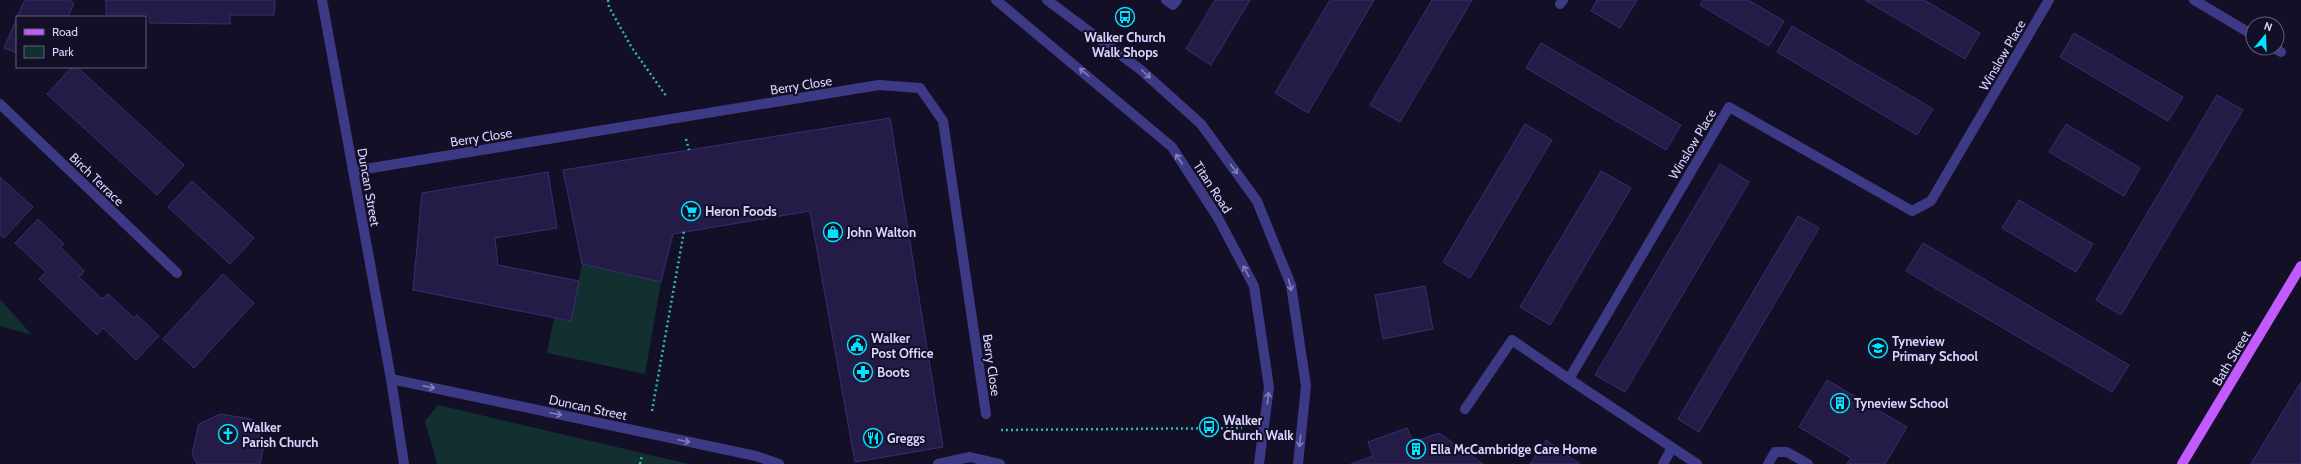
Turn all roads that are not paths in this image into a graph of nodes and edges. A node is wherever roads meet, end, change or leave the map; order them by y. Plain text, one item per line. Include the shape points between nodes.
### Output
1 (322, 0) edge
2 (996, 0) edge
3 (1048, 0) edge
4 (1166, 0) edge
5 (1176, 0) edge
6 (2049, 0) edge
7 (2194, 0) edge
8 (2245, 31) edge
9 (0, 104) edge
10 (353, 171) junction
11 (2301, 266) edge
12 (177, 273) dead end
13 (391, 379) junction
14 (1568, 379) junction
15 (1466, 409) dead end
16 (986, 414) dead end
17 (1672, 448) junction
18 (404, 464) edge
19 (779, 464) edge
20 (938, 464) edge
21 (1000, 464) edge
22 (1259, 464) edge
23 (1298, 464) edge
24 (1663, 464) edge
25 (1697, 464) edge
26 (1768, 464) edge
27 (1808, 464) edge
28 (2182, 464) edge

1 - 10 street, Duncan Street
22 -> 2 street, Titan Road via 1269,387 1254,286 1218,218 1172,147
3 -> 23 street, Titan Road via 1141,70 1201,124 1258,201 1291,285 1306,386
4 - 5 street via 1173,5
6 - 14 street, Winslow Place via 1931,201 1912,211 1729,107
7 - 8 street
9 - 12 street, Birch Terrace
10 - 13 street, Duncan Street
10 - 16 street, Berry Close via 879,85 920,88 944,121
11 - 28 main road, Bath Street
13 - 18 street, Duncan Street
13 -> 19 street, Duncan Street via 756,456
14 - 15 street via 1512,340
14 - 17 street
17 - 24 street
17 - 25 street
20 - 21 street via 970,457
26 - 27 street via 1775,452 1787,452

